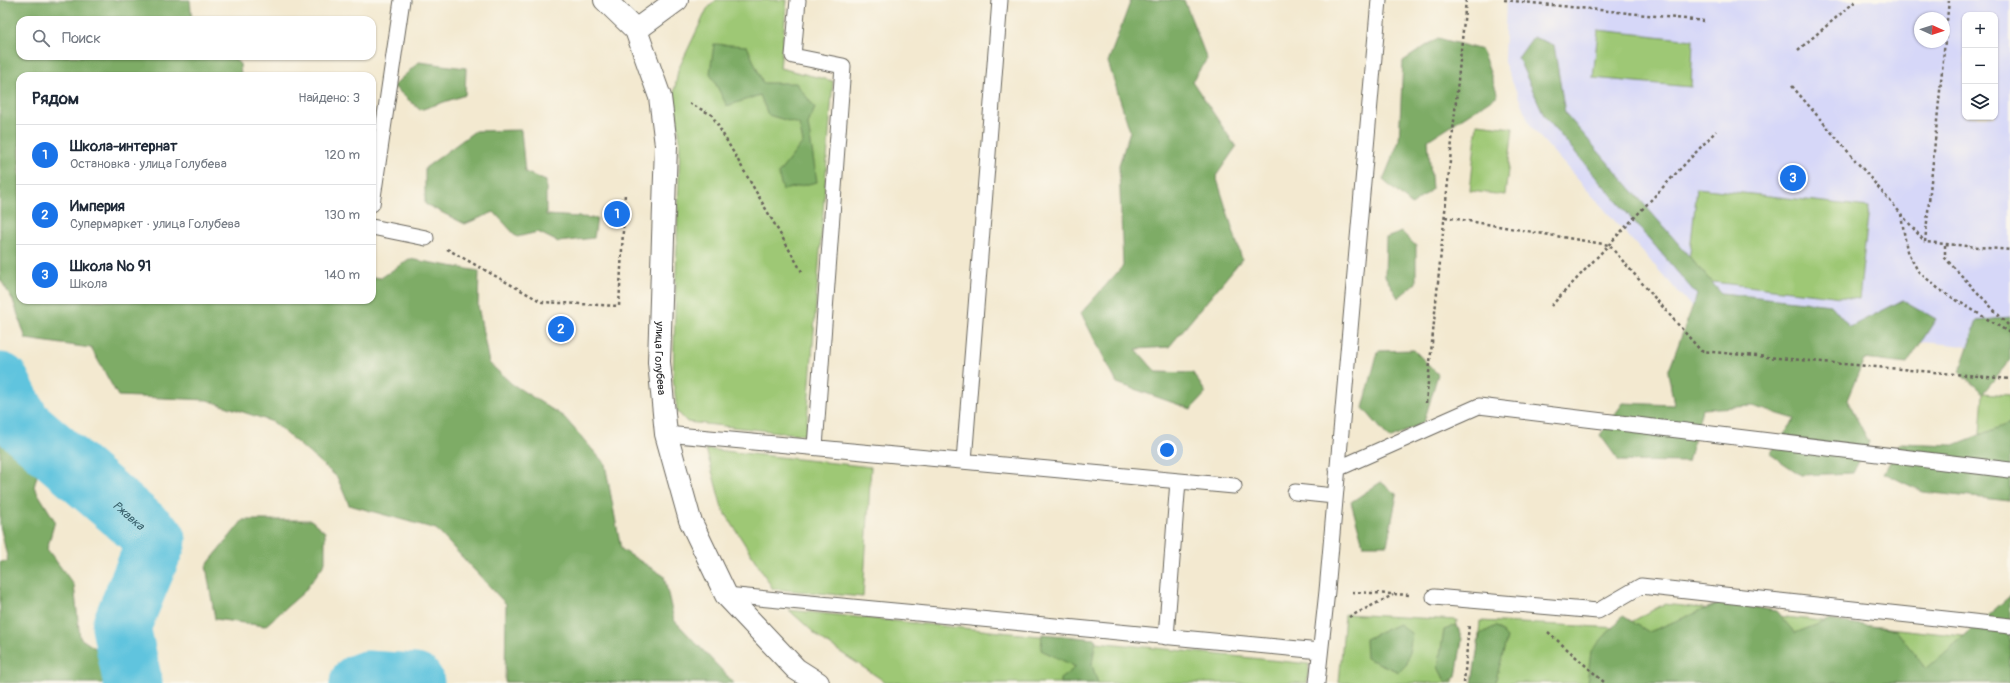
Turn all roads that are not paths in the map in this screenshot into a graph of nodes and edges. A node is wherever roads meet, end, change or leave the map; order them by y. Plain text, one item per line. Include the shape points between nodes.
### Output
1 (402, 0) edge
2 (605, 0) edge
3 (677, 0) edge
4 (798, 0) edge
5 (1000, 0) edge
6 (1379, 0) edge
7 (636, 30) junction
8 (376, 177) edge
9 (376, 228) edge
10 (426, 238) road end
11 (666, 434) junction
12 (815, 447) junction
13 (964, 461) junction
14 (1337, 469) junction
15 (2010, 470) edge
16 (1178, 481) junction
17 (1234, 486) dead end
18 (1295, 492) dead end
19 (1334, 496) junction
20 (726, 595) junction
21 (1434, 596) road end
22 (2010, 626) edge
23 (1166, 637) junction
24 (1320, 652) junction
25 (818, 683) edge
26 (1317, 683) edge

1 - 8 lane
2 - 7 street, улица Голубева
3 - 7 street
4 - 12 lane via 793,56 843,66
5 - 13 lane
6 - 14 lane
7 - 11 street, улица Голубева via 660,97 666,145 659,362
9 - 10 lane
11 - 12 lane
11 - 20 street, улица Голубева via 690,520
12 - 13 lane
13 - 16 lane
14 - 15 lane via 1479,406
14 - 19 lane
16 - 17 lane
16 - 23 lane
18 - 19 lane
19 - 24 lane
20 - 23 lane
20 - 25 street, улица Голубева via 796,669
21 - 22 lane via 1598,611 1640,586
23 - 24 lane
24 - 26 lane

